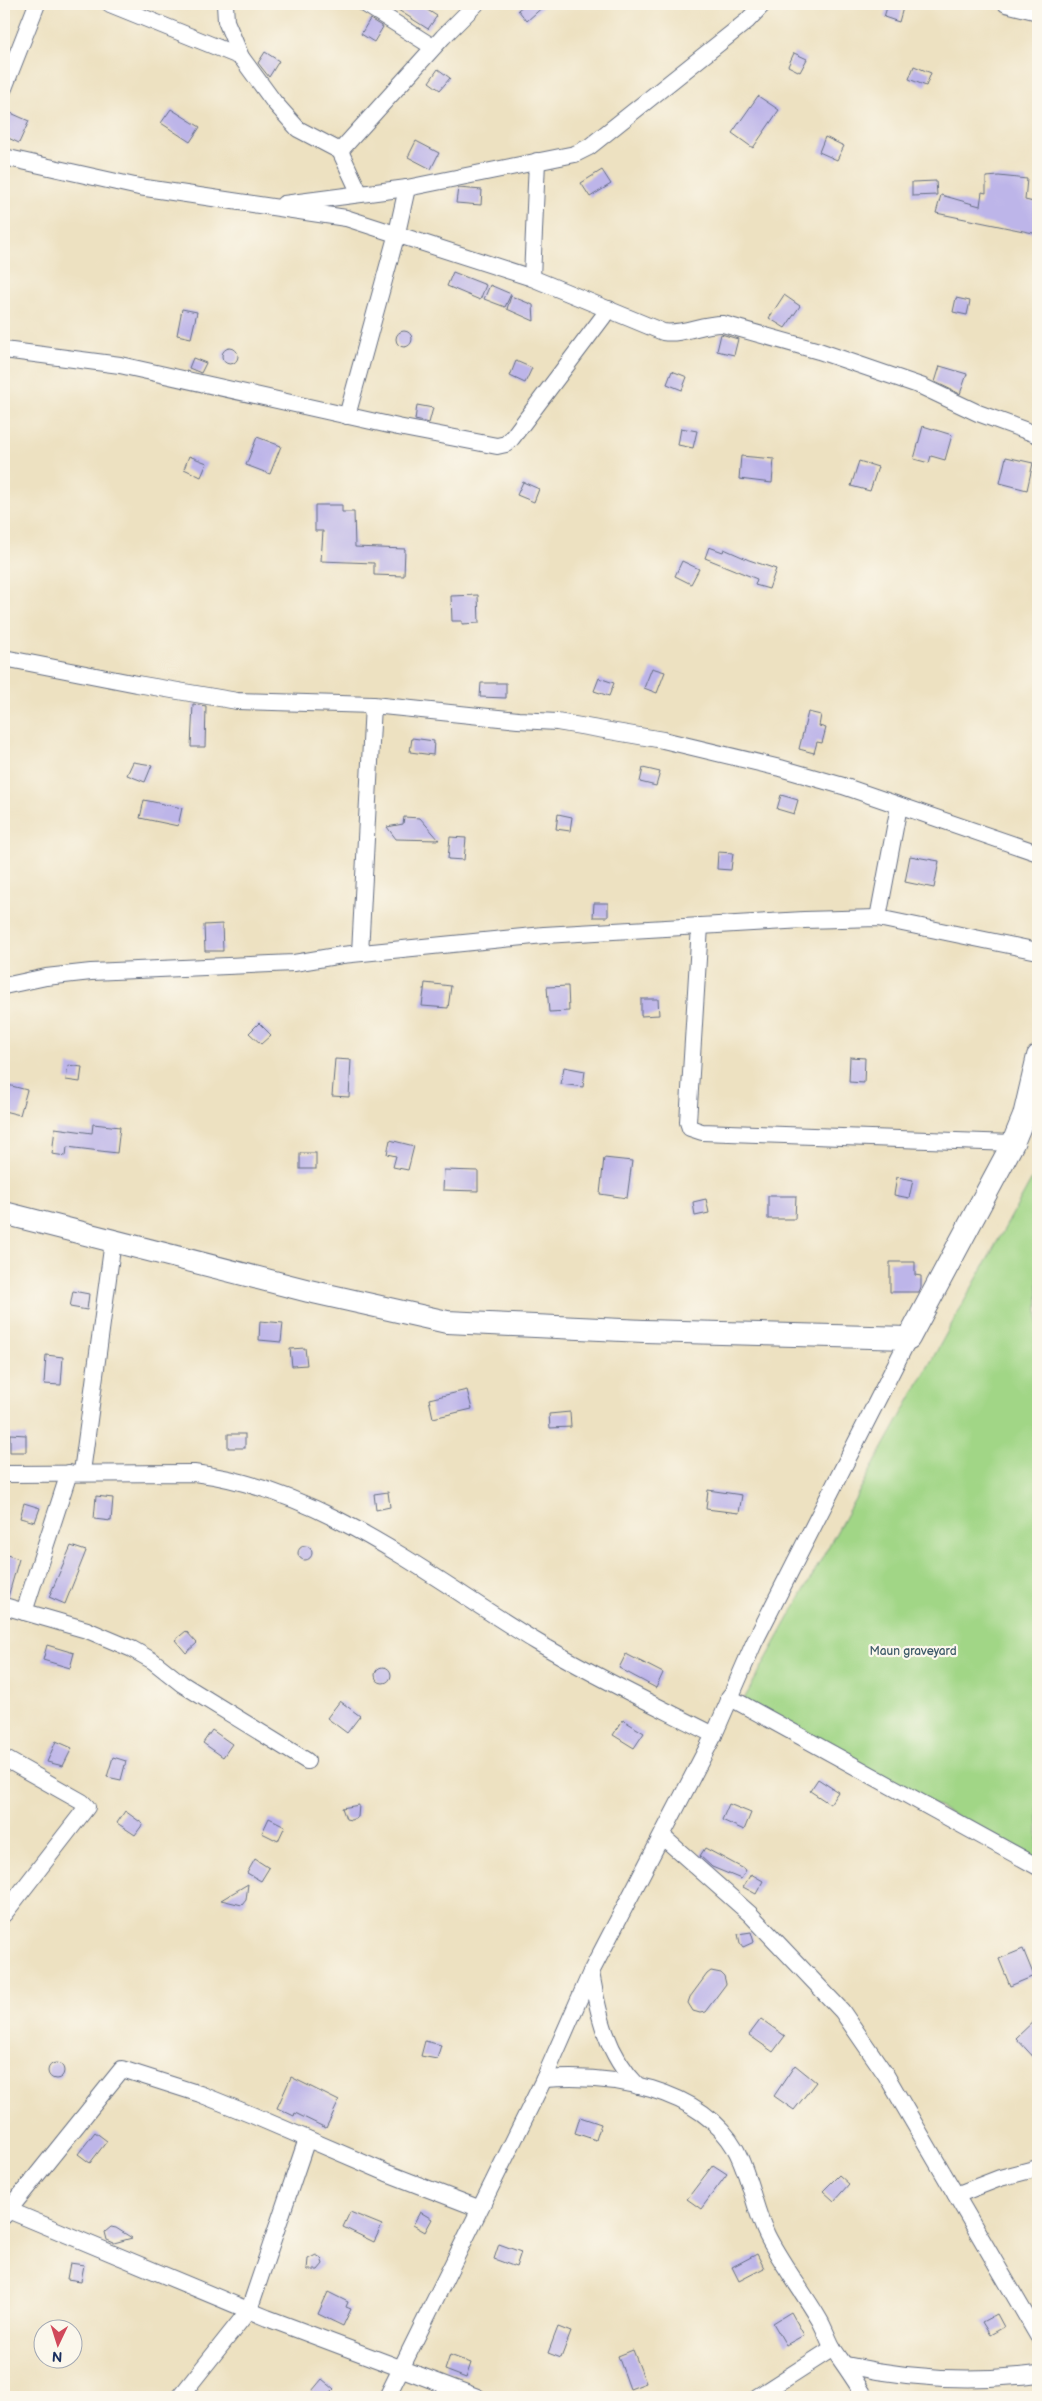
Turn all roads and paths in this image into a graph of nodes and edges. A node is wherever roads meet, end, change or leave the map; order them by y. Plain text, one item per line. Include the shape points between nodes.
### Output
1 (37, 4) edge
2 (110, 4) edge
3 (225, 4) edge
4 (365, 4) edge
5 (476, 4) edge
6 (763, 4) edge
7 (1006, 4) edge
8 (1038, 12) edge
9 (433, 48) junction
10 (241, 57) junction
11 (4, 88) edge
12 (340, 152) junction
13 (4, 156) edge
14 (537, 161) junction
15 (408, 188) junction
16 (360, 194) junction
17 (265, 206) junction
18 (397, 233) junction
19 (532, 278) junction
20 (609, 309) junction
21 (4, 350) edge
22 (347, 416) junction
23 (1038, 435) edge
24 (4, 658) edge
25 (373, 705) junction
26 (899, 806) junction
27 (1038, 853) edge
28 (878, 918) junction
29 (700, 926) junction
30 (1038, 951) edge
31 (360, 953) junction
32 (4, 986) edge
33 (1038, 1056) edge
34 (1031, 1118) edge
35 (1013, 1143) junction
36 (4, 1213) edge
37 (113, 1241) junction
38 (909, 1338) junction
39 (75, 1472) junction
40 (4, 1474) edge
41 (4, 1607) edge
42 (24, 1612) junction
43 (729, 1697) junction
44 (714, 1735) junction
45 (4, 1758) edge
46 (307, 1761) dead end
47 (663, 1838) junction
48 (1038, 1867) edge
49 (4, 1914) edge
50 (592, 1972) junction
51 (544, 2078) junction
52 (638, 2086) junction
53 (307, 2139) junction
54 (1038, 2168) edge
55 (956, 2195) junction
56 (478, 2208) junction
57 (6, 2213) edge
58 (249, 2310) junction
59 (1038, 2336) edge
60 (833, 2348) junction
61 (846, 2365) junction
62 (401, 2367) junction
63 (1038, 2374) edge
64 (180, 2397) edge
65 (387, 2397) edge
66 (477, 2397) edge
67 (758, 2397) edge
68 (865, 2397) edge

1 - 11 street
2 - 10 street
3 - 10 street via 226,21
4 - 9 street
5 - 9 street
6 - 14 street via 747,21 589,147 575,154
7 - 8 street
9 - 12 street
10 - 12 street via 298,128
12 - 16 street
13 - 17 street via 139,187
14 - 15 street
14 - 19 street
15 - 16 street
15 - 18 street
16 - 17 street
17 - 18 street via 346,218
18 - 19 street
18 - 22 street
19 - 20 street
20 - 22 street via 506,444 497,446
20 - 23 street via 663,332 675,334 723,324 819,351 921,386
21 - 22 street via 120,365
24 - 25 street via 237,701
25 - 26 street via 557,722 662,740 780,768
25 - 31 street
26 - 27 street
26 - 28 street
28 - 29 street
28 - 30 street
29 - 31 street via 544,935
29 - 35 street via 690,1128 702,1132
31 - 32 street via 294,963 64,975
33 - 34 street
34 - 35 street
35 - 38 street
36 - 37 street
37 - 38 street via 447,1322
37 - 39 street
38 - 43 street
39 - 40 street
39 - 42 street
39 - 44 street via 221,1476 288,1498 370,1536 537,1642
41 - 42 street
42 - 46 street via 87,1630 153,1660 182,1684
43 - 44 street
43 - 48 street
44 - 47 street
45 - 49 street via 87,1807
47 - 50 street
47 - 55 street via 750,1914 842,2011 886,2075
50 - 51 street
50 - 52 street via 601,2022 618,2061
51 - 52 street via 588,2078
51 - 56 street
52 - 60 street via 695,2108 725,2134 736,2151 758,2219
53 - 56 street via 387,2174
53 - 57 street via 200,2094 122,2069
53 - 58 street
54 - 55 street
55 - 59 street
56 - 62 street
57 - 58 street
58 - 62 street
58 - 64 street
60 - 61 street
60 - 67 street
61 - 63 street via 909,2376 987,2379
61 - 68 street
62 - 65 street
62 - 66 street

